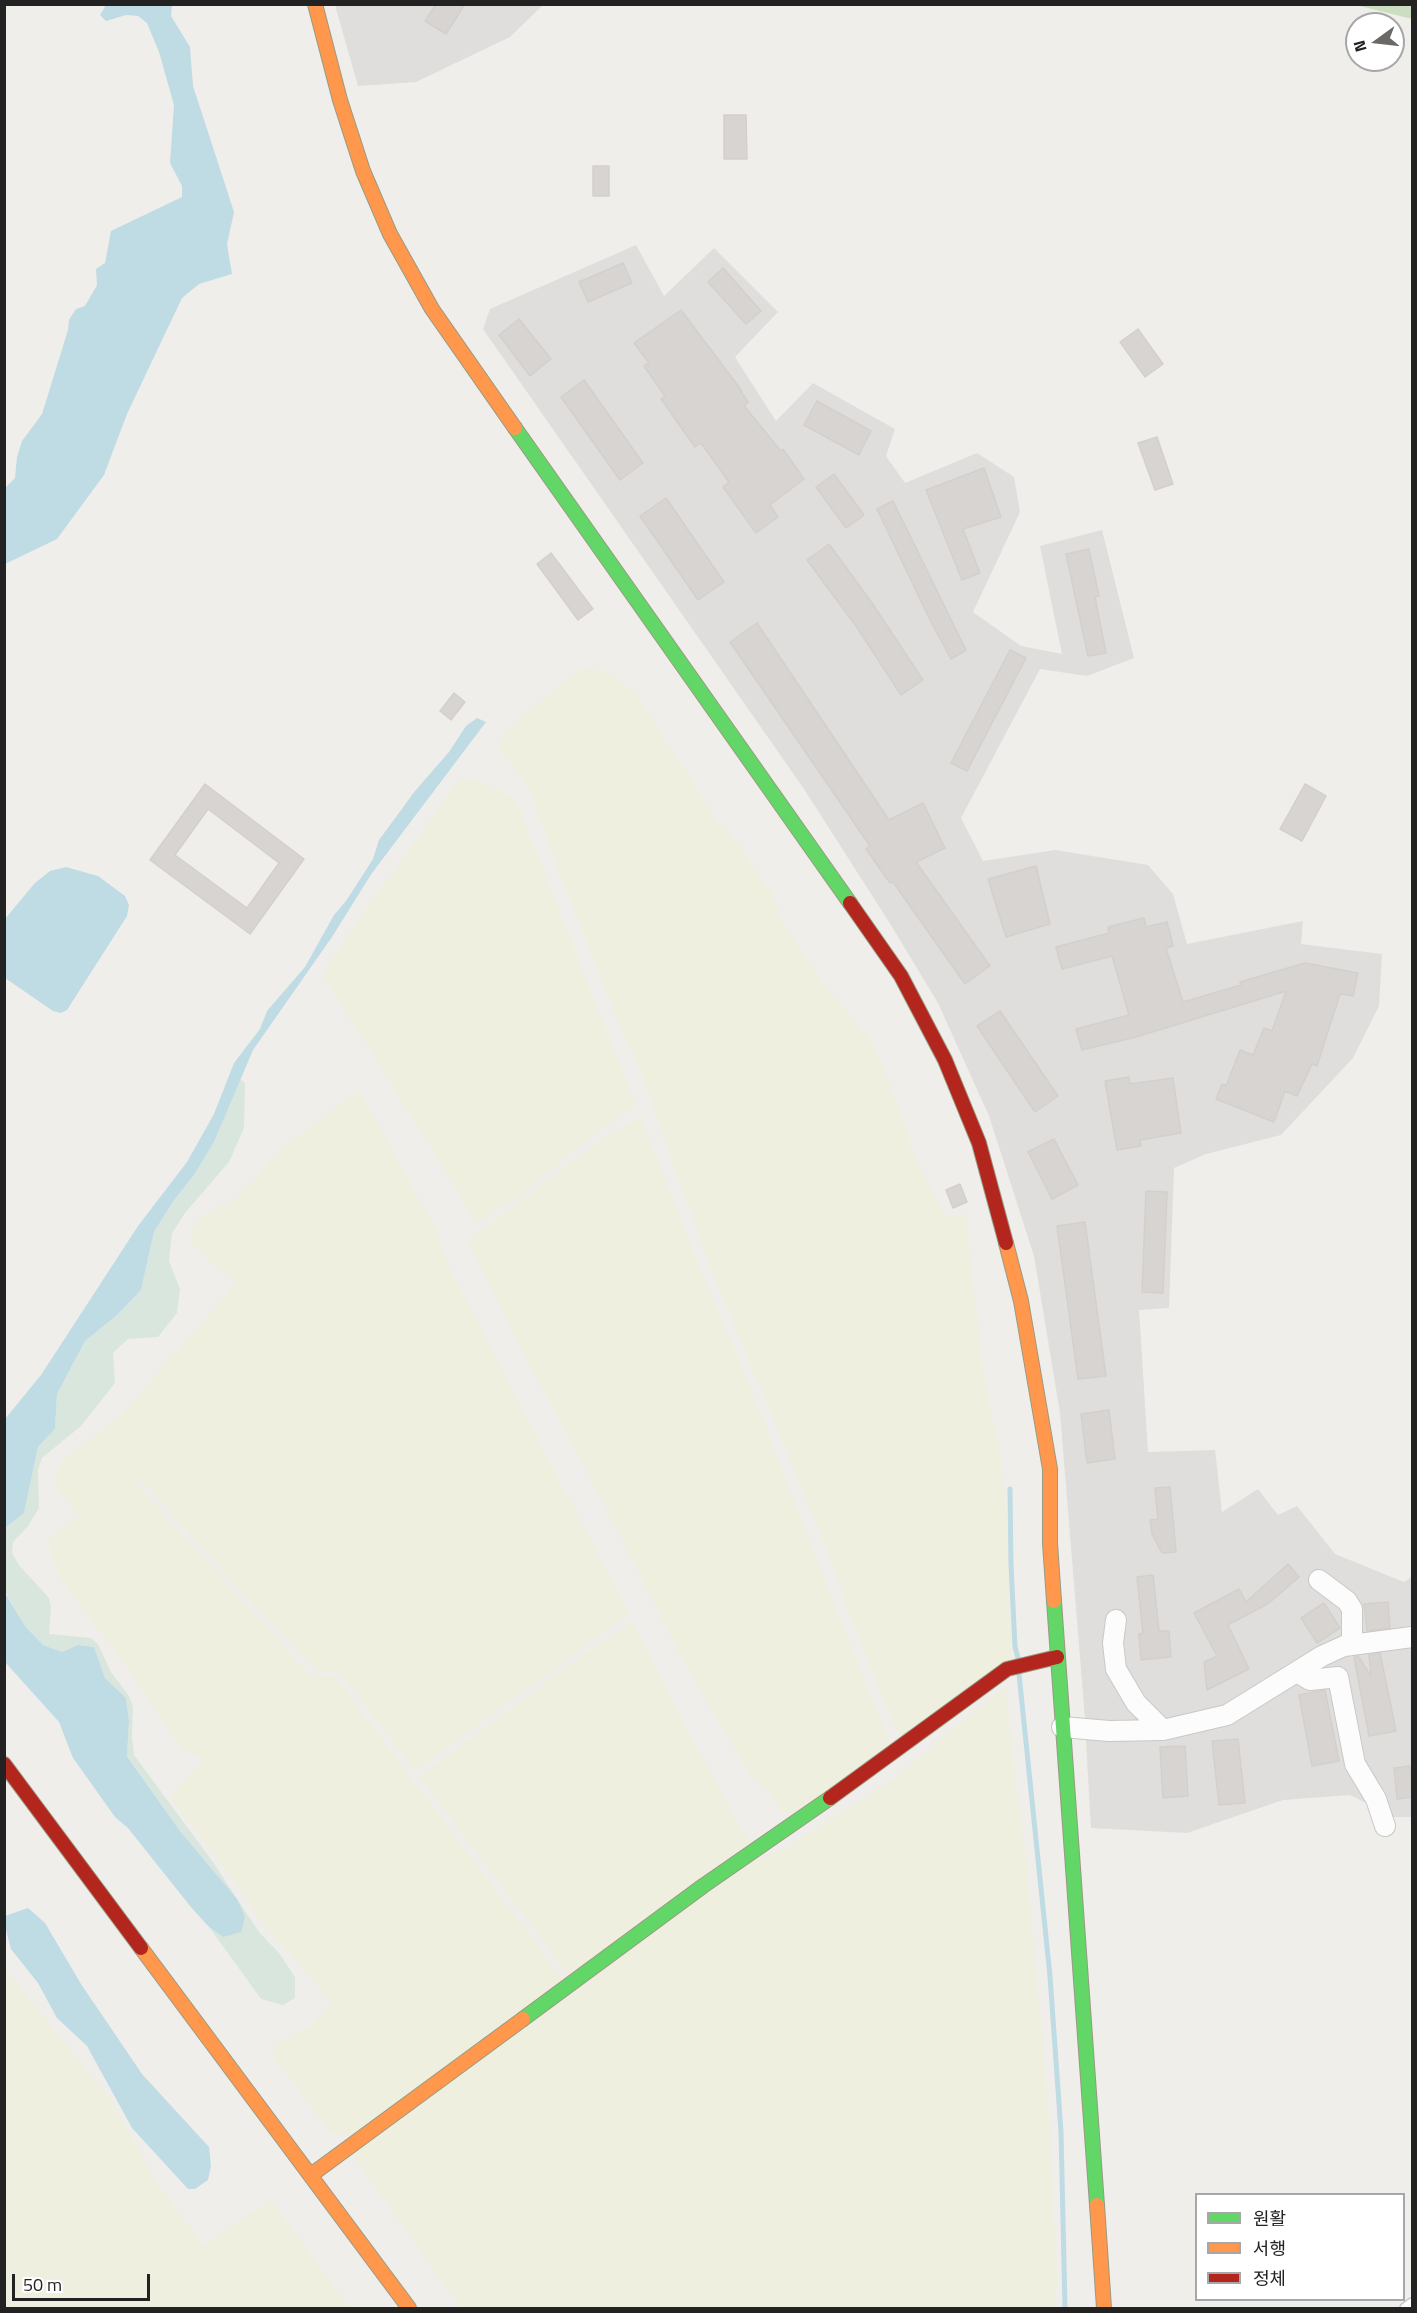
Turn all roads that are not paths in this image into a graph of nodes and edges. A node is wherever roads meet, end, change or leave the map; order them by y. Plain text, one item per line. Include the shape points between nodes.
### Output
1 (315, 4) edge
2 (1319, 1580) dead end
3 (1116, 1620) dead end
4 (1413, 1637) edge
5 (1352, 1645) junction
6 (1057, 1657) junction
7 (1297, 1672) junction
8 (1062, 1727) junction
9 (1163, 1730) junction
10 (4, 1764) edge
11 (1385, 1826) dead end
12 (311, 2175) junction
13 (1413, 2303) edge
14 (409, 2308) edge
15 (1104, 2308) edge
16 (1406, 2308) edge

1 - 6 main road via 363,171 390,234 432,309 901,976 945,1060 979,1143 1021,1301 1050,1469
2 - 5 street via 1347,1600 1352,1609
3 - 9 street via 1116,1669 1136,1703
4 - 5 street
5 - 7 street via 1322,1656
6 - 8 main road
6 - 12 main road via 1007,1669 784,1832 703,1886
7 - 9 street via 1227,1715
7 - 11 street via 1310,1680 1338,1677 1355,1764 1376,1798
8 - 9 street
8 - 15 main road
10 - 12 main road
12 - 14 main road
13 - 16 lane

